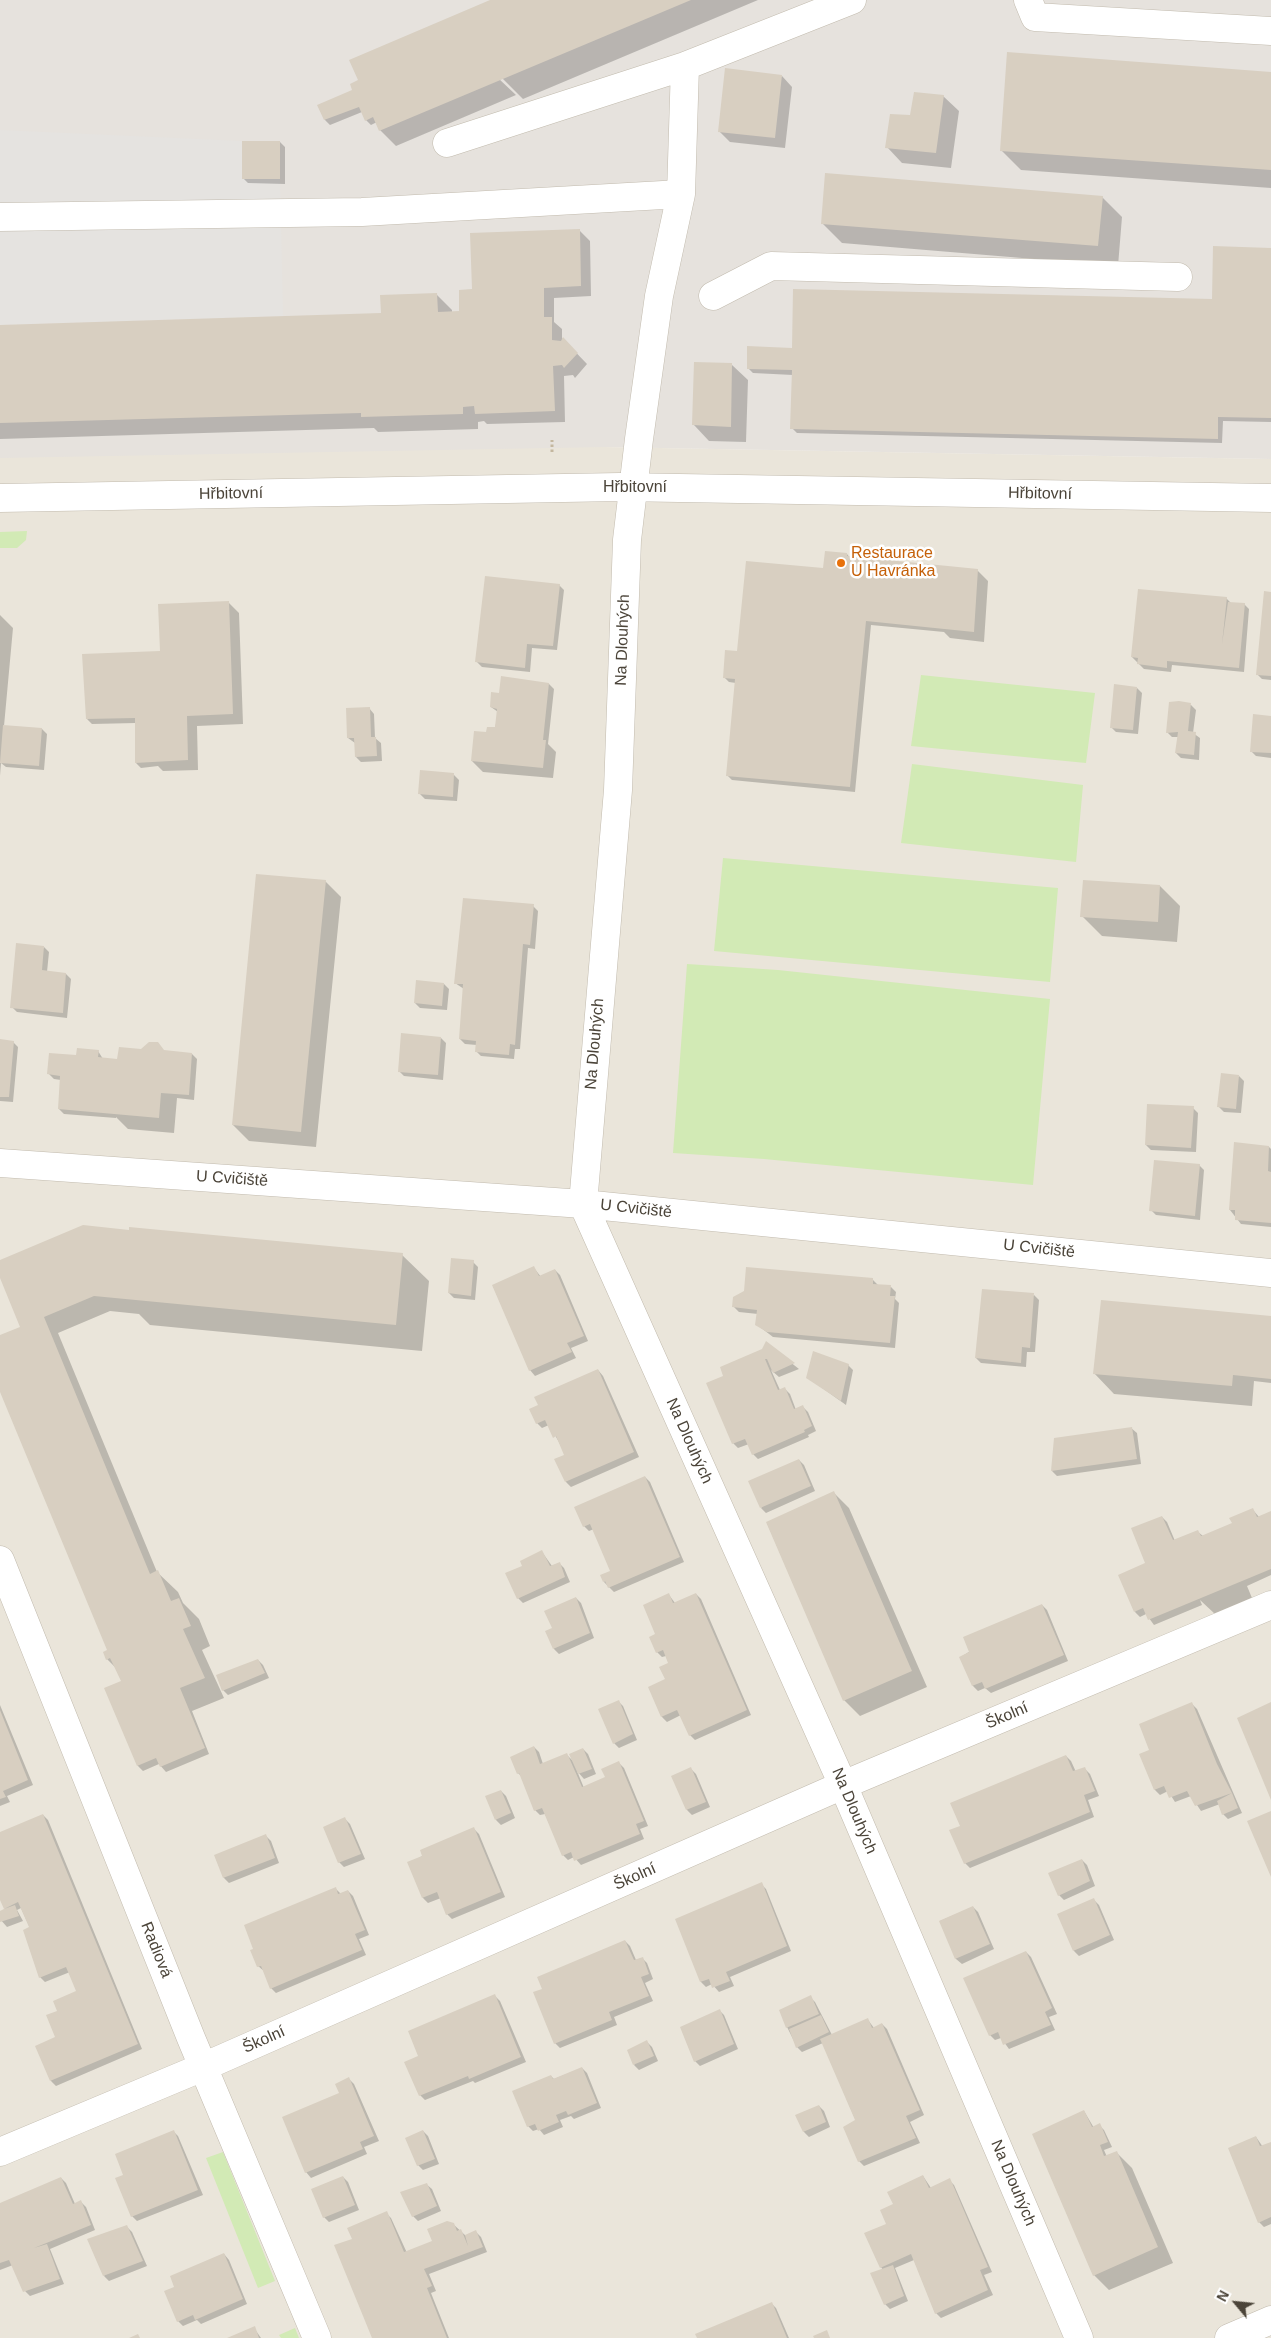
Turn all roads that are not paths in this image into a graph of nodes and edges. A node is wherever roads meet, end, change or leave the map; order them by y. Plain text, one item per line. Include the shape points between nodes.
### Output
1 (852, 0) edge
2 (1028, 0) edge
3 (1271, 31) edge
4 (685, 66) junction
5 (446, 143) dead end
6 (681, 194) junction
7 (0, 217) edge
8 (1178, 277) dead end
9 (713, 296) dead end
10 (634, 488) junction
11 (0, 498) edge
12 (1271, 498) edge
13 (0, 1163) edge
14 (582, 1204) junction
15 (1271, 1273) edge
16 (0, 1560) edge
17 (1271, 1605) edge
18 (843, 1785) junction
19 (203, 2067) junction
20 (0, 2152) edge
21 (1271, 2320) edge
22 (317, 2338) edge
23 (1079, 2338) edge
24 (1229, 2338) edge

1 - 4 street
2 - 3 street via 1035,17
4 - 5 street
4 - 6 street, Na Dlouhých
6 - 7 street via 362,212
6 - 10 street, Na Dlouhých via 659,296
8 - 9 street via 771,266
10 - 11 street, Hřbitovní
10 - 12 street, Hřbitovní
10 - 14 street, Na Dlouhých via 627,540 618,790
13 - 14 street, U Cvičiště
14 - 15 street, U Cvičiště
14 - 18 street, Na Dlouhých
16 - 19 street, Radiová
17 - 18 street, Školní
18 - 19 street, Školní
18 - 23 street, Na Dlouhých
19 - 20 street, Školní
19 - 22 street, Radiová
21 - 24 street

